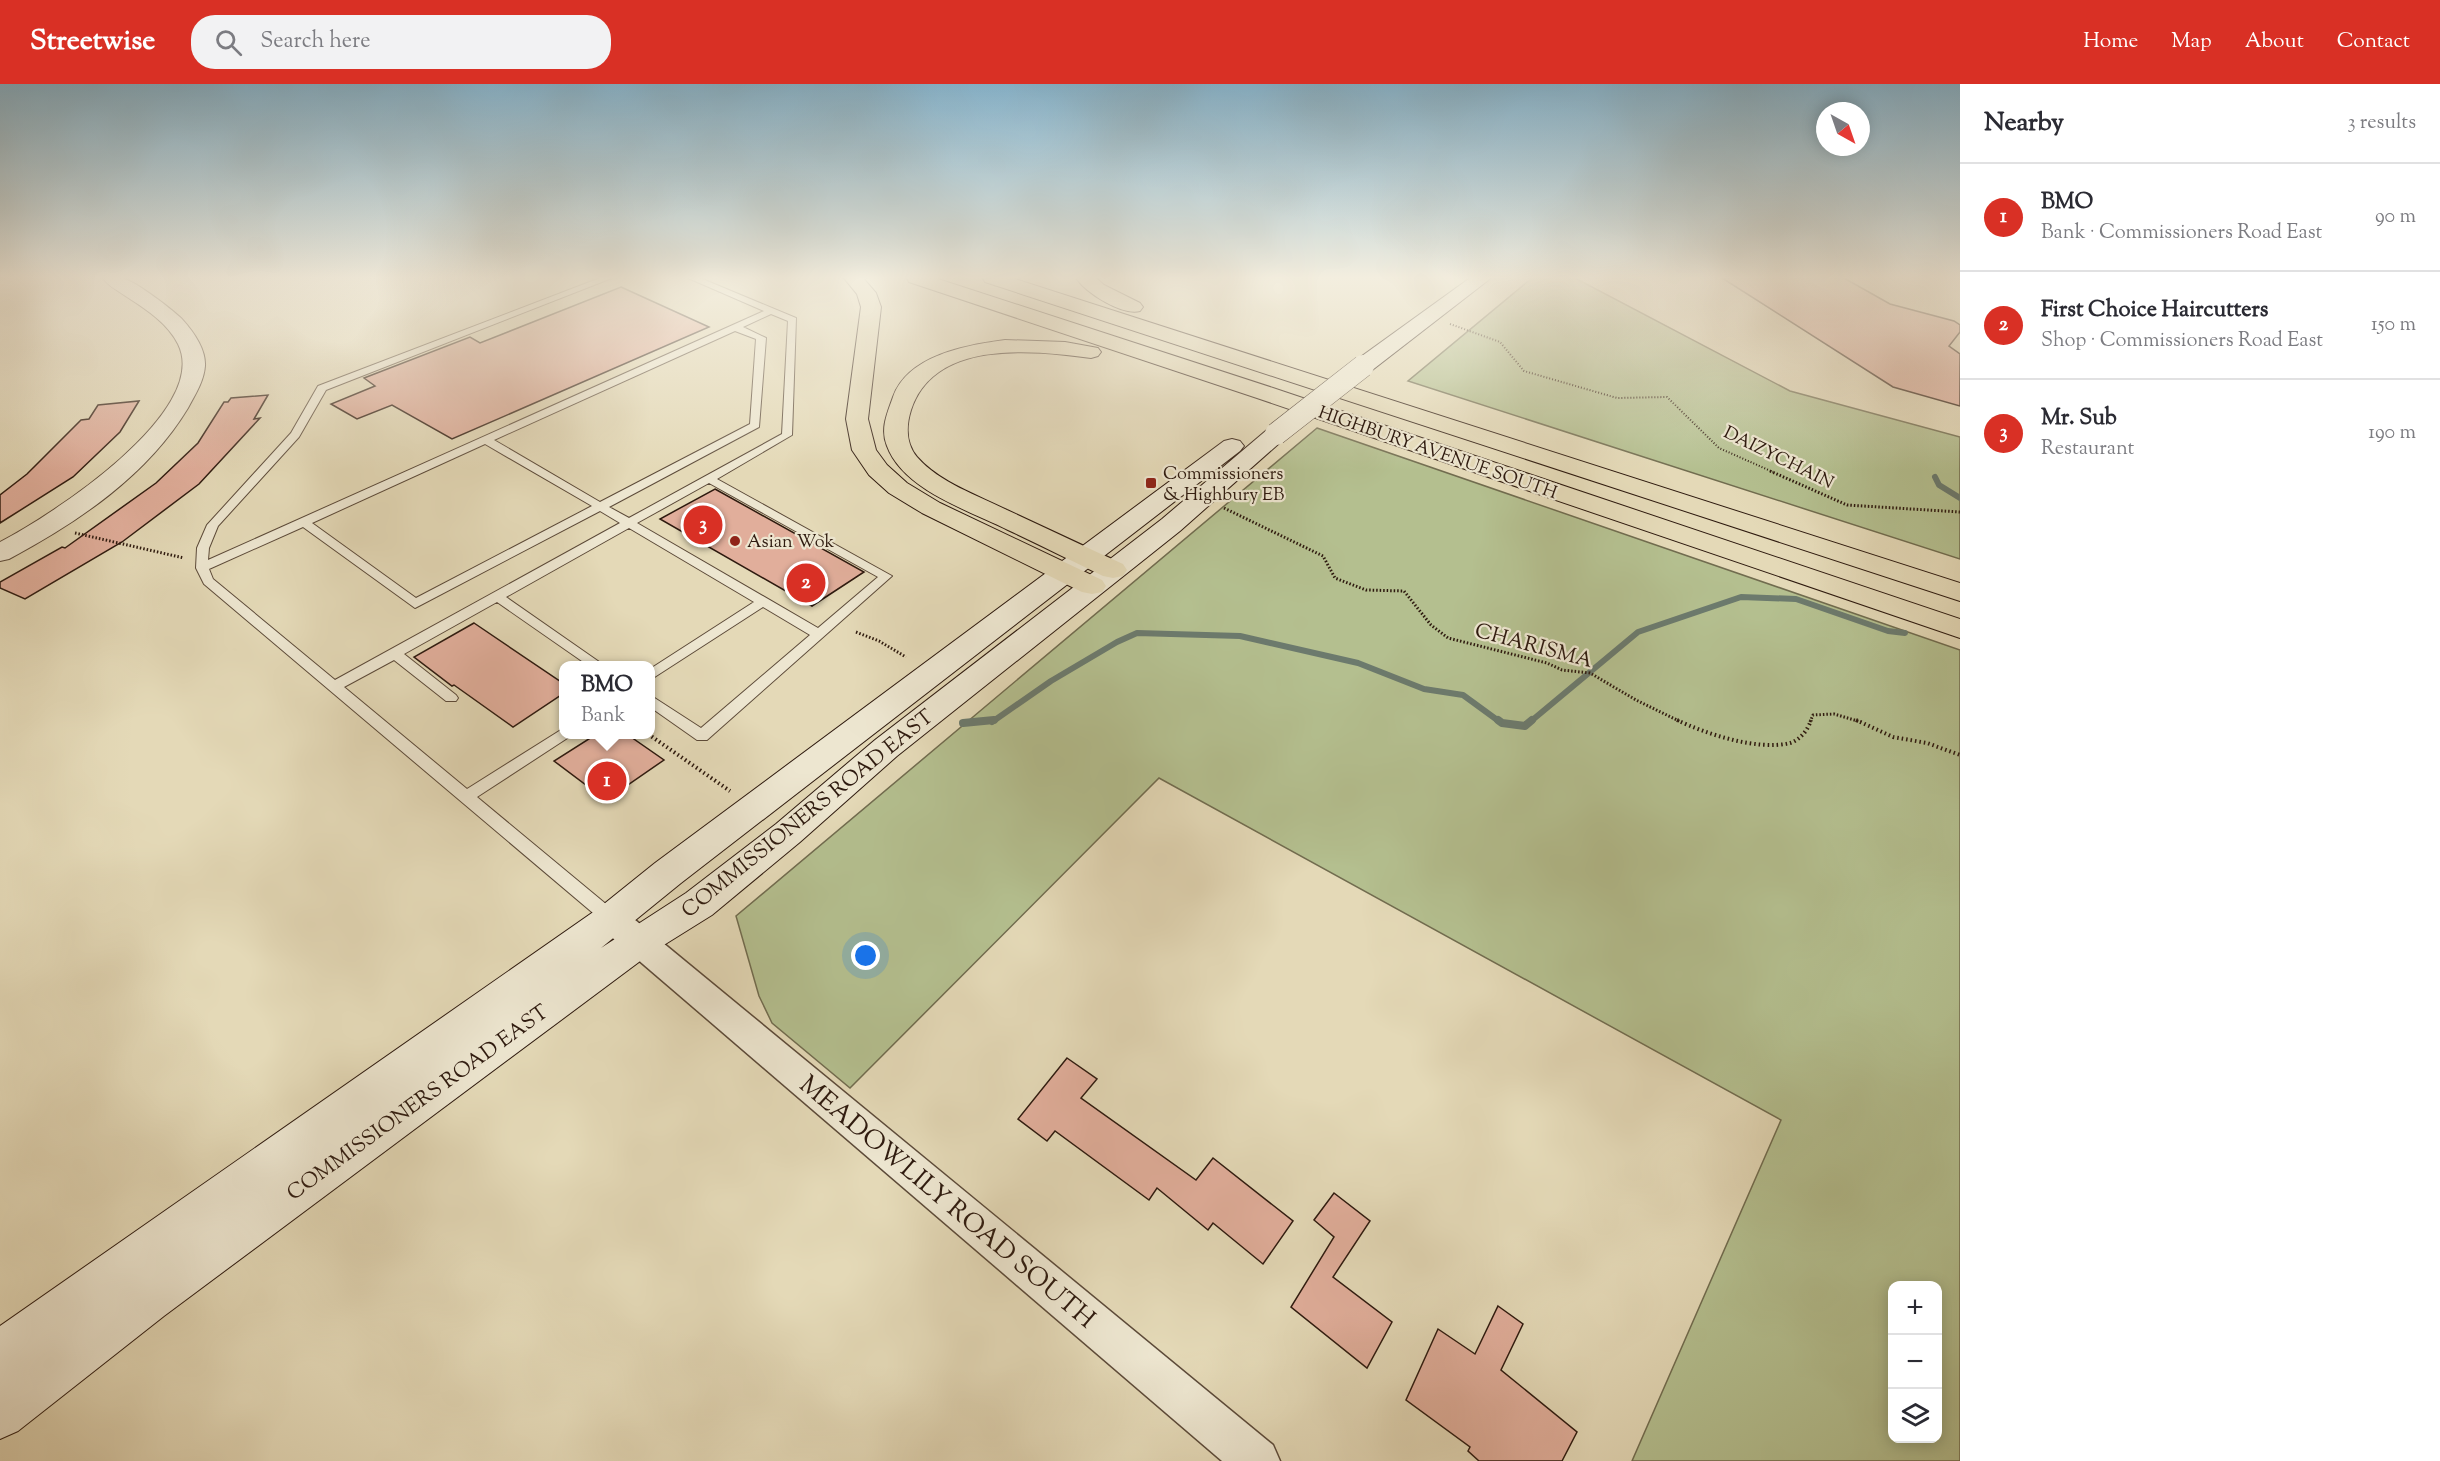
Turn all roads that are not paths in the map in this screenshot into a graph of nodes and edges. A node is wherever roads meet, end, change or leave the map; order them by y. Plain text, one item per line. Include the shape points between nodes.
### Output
1 (188, 342) edge
2 (441, 342) edge
3 (701, 342) edge
4 (761, 342) edge
5 (792, 342) edge
6 (867, 342) edge
7 (1111, 342) edge
8 (1192, 342) edge
9 (1219, 342) edge
10 (1377, 342) edge
11 (1385, 342) edge
12 (1354, 363) junction
13 (1287, 373) junction
14 (1265, 393) junction
15 (486, 440) junction
16 (709, 479) junction
17 (602, 505) junction
18 (304, 522) junction
19 (630, 522) junction
20 (0, 554) edge
21 (202, 565) junction
22 (1088, 571) junction
23 (1960, 592) edge
24 (497, 596) junction
25 (764, 601) junction
26 (1960, 629) edge
27 (819, 634) junction
28 (394, 653) junction
29 (592, 661) edge
30 (655, 673) edge
31 (334, 687) junction
32 (451, 698) dead end
33 (655, 703) edge
34 (559, 736) edge
35 (466, 797) junction
36 (625, 931) junction
37 (0, 1356) edge
38 (0, 1413) edge
39 (1257, 1461) edge

1 - 20 main road via 194,360 193,373 177,408 136,459 82,503
2 - 21 lane via 322,388 295,435 213,525 202,548
3 - 15 lane
4 - 17 lane via 754,425
5 - 16 lane via 787,435
6 - 22 highway via 857,419 864,450 886,479 911,497
7 - 14 highway, HIGHBURY AVENUE SOUTH
8 - 13 highway, HIGHBURY AVENUE SOUTH
9 - 13 highway
10 - 12 main road, COMMISSIONERS ROAD EAST
11 - 12 main road, COMMISSIONERS ROAD EAST
12 - 22 main road, COMMISSIONERS ROAD EAST, bridge via 1266,430 1171,525
13 - 23 highway, HIGHBURY AVENUE SOUTH
14 - 22 highway via 1109,355 1039,345 964,354 930,368 915,380 900,400 896,425 897,446 908,464 945,490
14 - 26 highway, HIGHBURY AVENUE SOUTH
15 - 17 lane
15 - 18 lane
16 - 19 lane
16 - 27 lane via 886,576
17 - 18 lane via 415,604
17 - 19 lane
18 - 21 lane
19 - 24 lane
19 - 25 lane
21 - 31 lane via 208,581
22 - 36 main road, COMMISSIONERS ROAD EAST via 668,873
22 - 36 main road, COMMISSIONERS ROAD EAST via 788,833 699,904
24 - 28 lane
24 - 29 lane
25 - 27 lane
25 - 30 lane
27 - 33 lane via 702,736
28 - 31 lane
28 - 32 lane
31 - 35 lane
34 - 35 lane
35 - 36 lane
36 - 37 main road, COMMISSIONERS ROAD EAST
36 - 38 main road, COMMISSIONERS ROAD EAST
36 - 39 street, MEADOWLILY ROAD SOUTH

